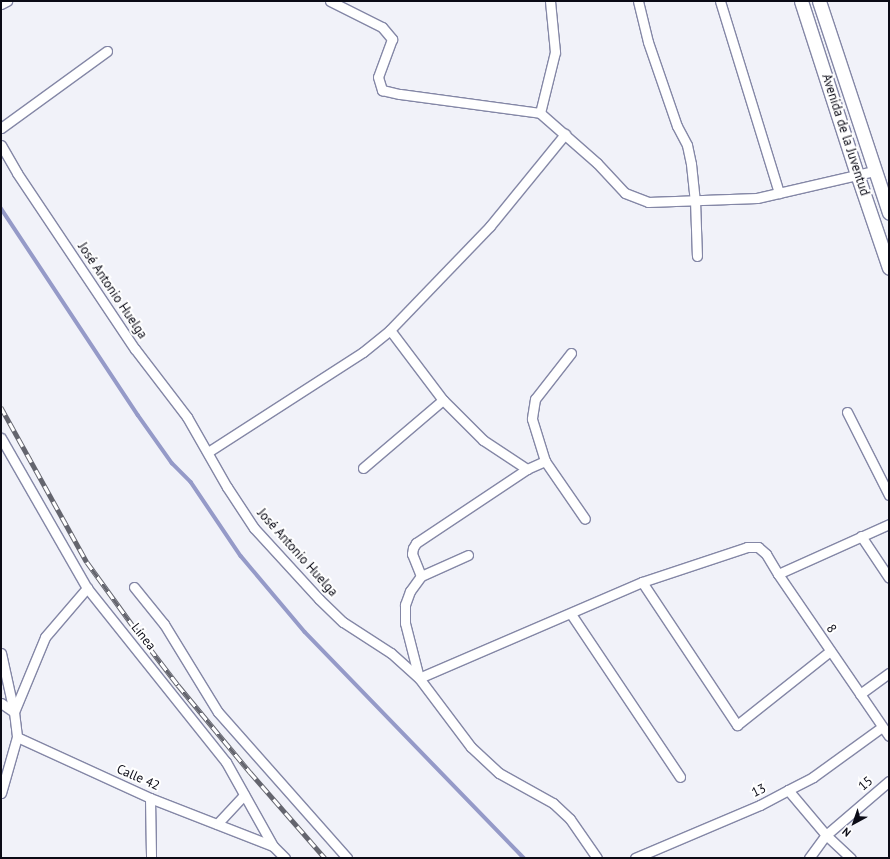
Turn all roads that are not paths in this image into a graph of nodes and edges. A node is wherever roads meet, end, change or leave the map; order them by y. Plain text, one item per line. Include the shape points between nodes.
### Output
1 (7, 1) edge
2 (330, 1) edge
3 (550, 1) edge
4 (638, 1) edge
5 (720, 1) edge
6 (801, 1) edge
7 (819, 1) edge
8 (1, 4) edge
9 (107, 51) dead end
10 (540, 113) junction
11 (1, 128) edge
12 (565, 134) junction
13 (1, 145) edge
14 (874, 171) junction
15 (857, 174) junction
16 (779, 193) junction
17 (695, 200) junction
18 (889, 214) edge
19 (697, 256) dead end
20 (889, 268) edge
21 (390, 330) junction
22 (571, 353) dead end
23 (443, 400) junction
24 (847, 412) dead end
25 (1, 438) edge
26 (208, 452) junction
27 (545, 461) junction
28 (363, 468) dead end
29 (527, 469) junction
30 (889, 495) edge
31 (585, 519) dead end
32 (889, 524) edge
33 (861, 536) junction
34 (468, 555) dead end
35 (778, 574) junction
36 (421, 576) junction
37 (889, 578) edge
38 (642, 582) junction
39 (134, 587) dead end
40 (87, 588) junction
41 (571, 614) junction
42 (830, 651) junction
43 (1, 653) edge
44 (889, 673) edge
45 (419, 678) junction
46 (860, 694) junction
47 (1, 703) edge
48 (14, 712) junction
49 (882, 727) junction
50 (889, 736) edge
51 (17, 737) junction
52 (680, 776) dead end
53 (889, 781) edge
54 (788, 790) junction
55 (1, 792) edge
56 (244, 795) junction
57 (150, 798) junction
58 (217, 824) junction
59 (826, 835) junction
60 (273, 846) junction
61 (151, 858) edge
62 (285, 858) edge
63 (347, 858) edge
64 (597, 858) edge
65 (635, 858) edge
66 (809, 858) edge
67 (851, 858) edge

1 - 8 street
2 - 10 street via 382,27 392,39 378,77 382,90
3 - 10 street via 555,52
4 - 17 street via 648,42 686,145
5 - 16 street
6 - 15 main road, Avenida de la Juventud
7 - 14 main road, Avenida de la Juventud
9 - 11 street
10 - 12 street
12 - 17 street via 597,162 625,193 648,202
12 - 21 street via 490,226
13 - 26 street, José Antonio Huelga via 126,336 187,416
14 - 15 street
14 - 18 main road, Avenida de la Juventud
15 - 16 street
15 - 20 main road, Avenida de la Juventud
16 - 17 street via 757,198
17 - 19 street
21 - 23 street
21 - 26 street via 364,352
22 - 27 street via 535,398 532,419
23 - 28 street
23 - 29 street via 483,440
24 - 30 street
25 - 40 street, Línea
26 - 45 street, José Antonio Huelga via 254,528 319,599 343,622 391,653
27 - 29 street
27 - 31 street
29 - 36 street via 416,543 412,554
32 - 33 street
33 - 35 street
33 - 37 street
34 - 36 street
35 - 38 street, 8 via 766,554 758,547 747,547
35 - 42 street, 8
36 - 45 street via 410,591 405,605 405,623
38 - 41 street
38 - 42 street via 737,725
39 - 63 street, Línea via 164,624 218,712
40 - 48 street via 46,637
40 - 56 street, Línea via 226,762
41 - 45 street
41 - 52 street
42 - 46 street, 8
43 - 48 street
44 - 46 street
45 - 64 street, José Antonio Huelga via 471,746 499,773 553,803 570,819
46 - 49 street, 8
47 - 48 street
48 - 51 street
49 - 50 street, 8
49 - 54 street, 13 via 813,777
51 - 55 street
51 - 57 street, Calle 42
53 - 59 street, 15
54 - 59 street
54 - 65 street, 13 via 760,805
56 - 58 street
56 - 60 street, Línea
57 - 58 street, Calle 42
57 - 61 street
58 - 60 street, Calle 42
59 - 66 street, 15
59 - 67 street
60 - 62 street, Calle 42

